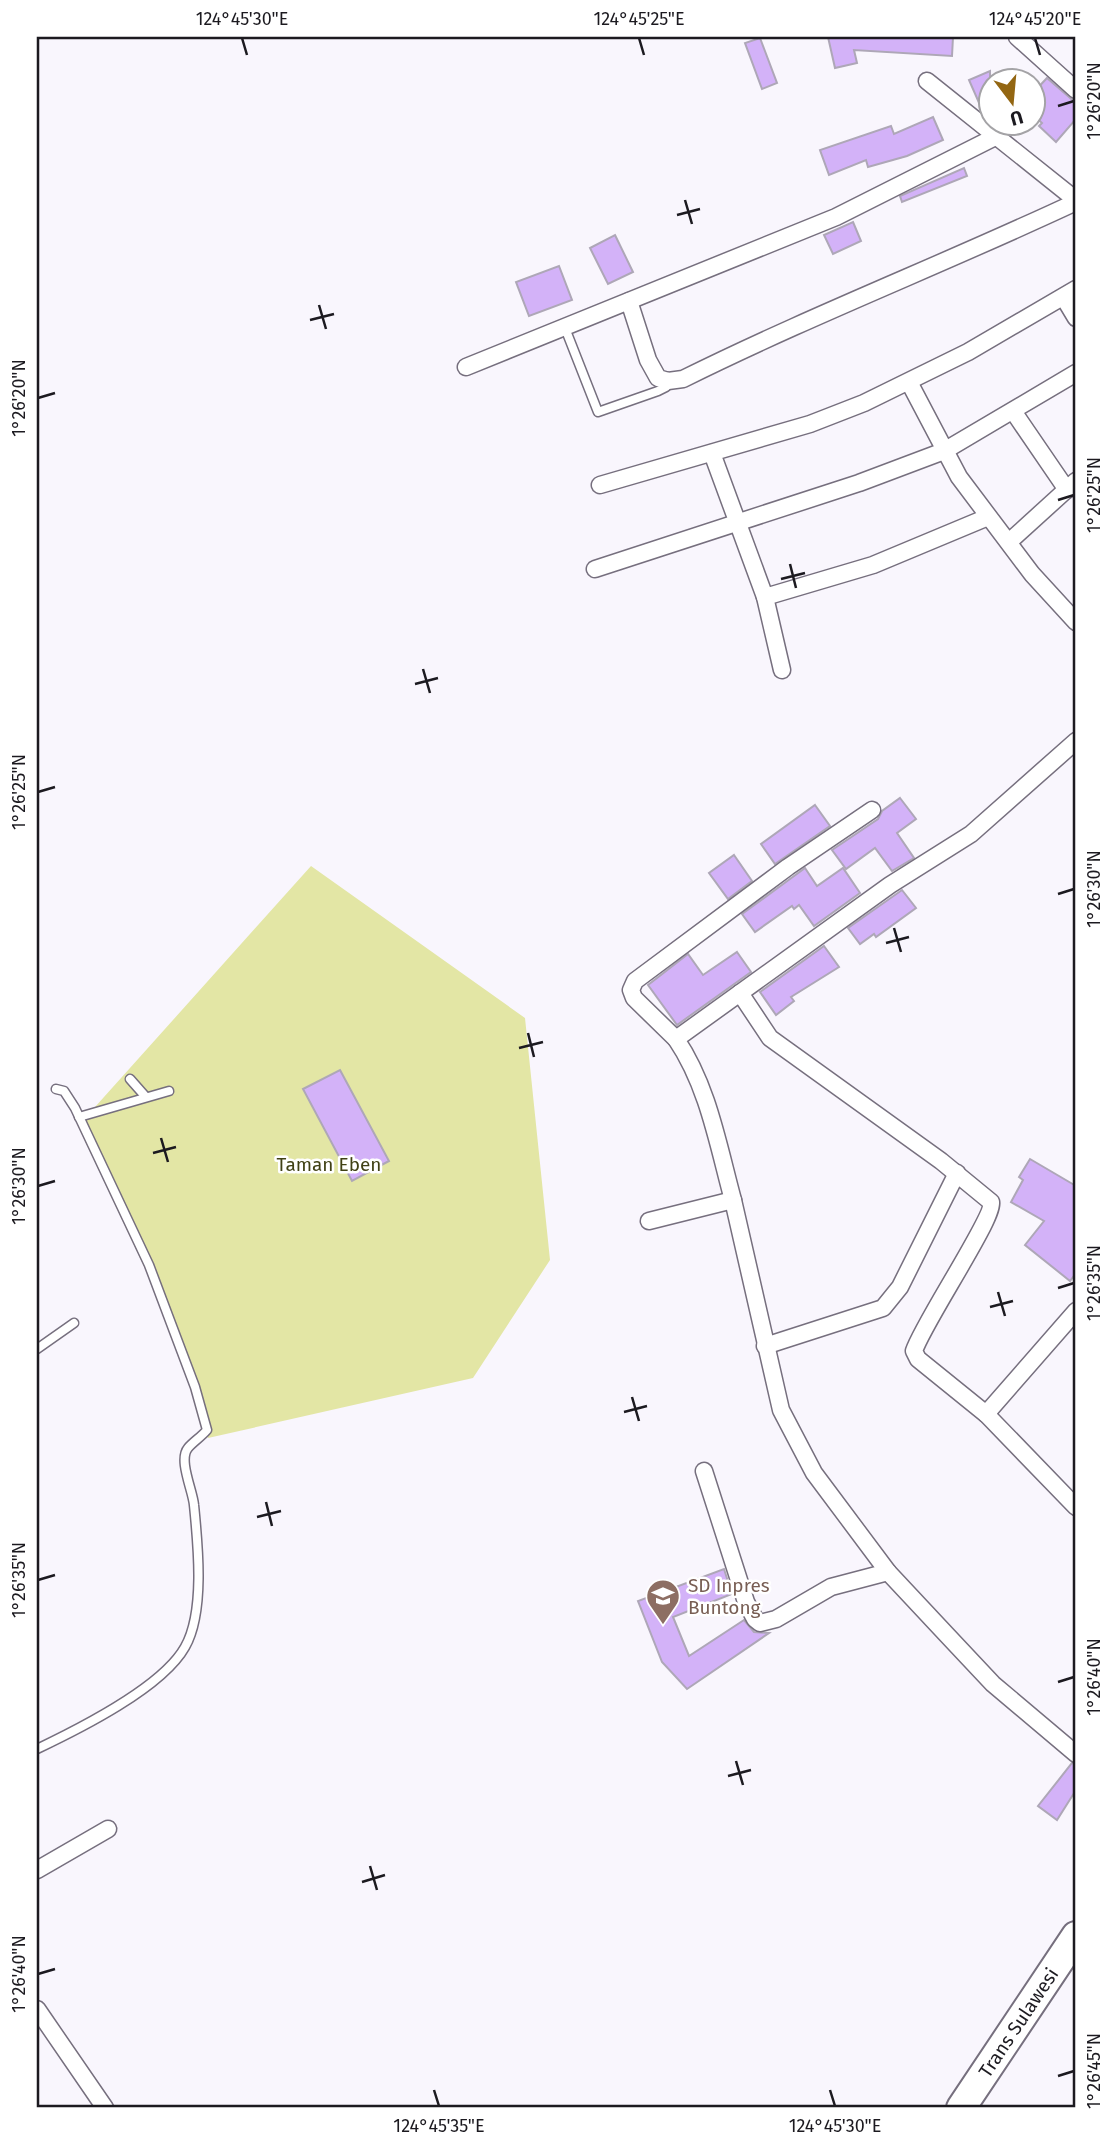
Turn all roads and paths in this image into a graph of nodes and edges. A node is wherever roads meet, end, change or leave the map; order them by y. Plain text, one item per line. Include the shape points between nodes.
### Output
1 (1017, 37) edge
2 (928, 81) dead end
3 (1076, 90) edge
4 (995, 137) junction
5 (1076, 201) edge
6 (1070, 293) edge
7 (629, 300) junction
8 (1076, 318) edge
9 (565, 328) junction
10 (466, 367) dead end
11 (1076, 373) edge
12 (668, 381) junction
13 (909, 382) junction
14 (1013, 411) junction
15 (944, 451) junction
16 (712, 453) junction
17 (600, 485) dead end
18 (1072, 486) edge
19 (988, 517) junction
20 (740, 523) junction
21 (1010, 541) junction
22 (595, 569) dead end
23 (765, 597) junction
24 (1076, 622) edge
25 (782, 670) dead end
26 (1076, 741) edge
27 (872, 810) dead end
28 (740, 993) junction
29 (676, 1039) junction
30 (130, 1079) dead end
31 (56, 1089) dead end
32 (169, 1091) dead end
33 (145, 1096) junction
34 (79, 1117) junction
35 (957, 1173) junction
36 (733, 1200) junction
37 (649, 1221) dead end
38 (1076, 1311) edge
39 (74, 1323) dead end
40 (765, 1346) junction
41 (37, 1349) edge
42 (986, 1414) junction
43 (704, 1471) dead end
44 (1076, 1507) edge
45 (888, 1572) junction
46 (37, 1749) edge
47 (1076, 1754) edge
48 (107, 1829) dead end
49 (37, 1870) edge
50 (1076, 1936) edge
51 (37, 2009) edge
52 (105, 2108) edge
53 (961, 2108) edge

1 - 3 street
2 - 4 street
4 - 5 street
4 - 7 street via 836,217
5 - 12 street via 964,255 767,337 683,379
6 - 8 street
6 - 13 street
7 - 9 street
7 - 12 street via 648,360 658,378
9 - 10 street
9 - 12 lane via 598,412 658,391
11 - 14 street
13 - 15 street
13 - 16 street via 810,424
14 - 15 street
14 - 18 street
15 - 19 street
15 - 20 street
16 - 17 street
16 - 20 street
18 - 21 street
19 - 21 street
19 - 23 street via 873,565
20 - 22 street
20 - 23 street
21 - 24 street
23 - 25 street
26 - 28 street via 971,834 890,885
27 - 29 street via 635,981 634,998
28 - 29 street
28 - 35 street via 770,1038
29 - 36 street via 702,1087
30 - 33 lane
31 - 34 lane via 64,1091
32 - 33 lane
33 - 34 lane
34 - 46 lane via 149,1265 206,1421 206,1430 184,1457 198,1543 196,1607 185,1647 170,1668 121,1704
35 - 40 street via 900,1287 883,1308
35 - 42 street via 993,1207 914,1351
36 - 37 street
36 - 40 street
38 - 42 street
39 - 41 lane
40 - 45 street via 791,1434
42 - 44 street
43 - 45 street via 746,1602 760,1623 776,1619 831,1587
45 - 47 street via 993,1684
48 - 49 street
50 - 53 highway, Trans Sulawesi
51 - 52 street

